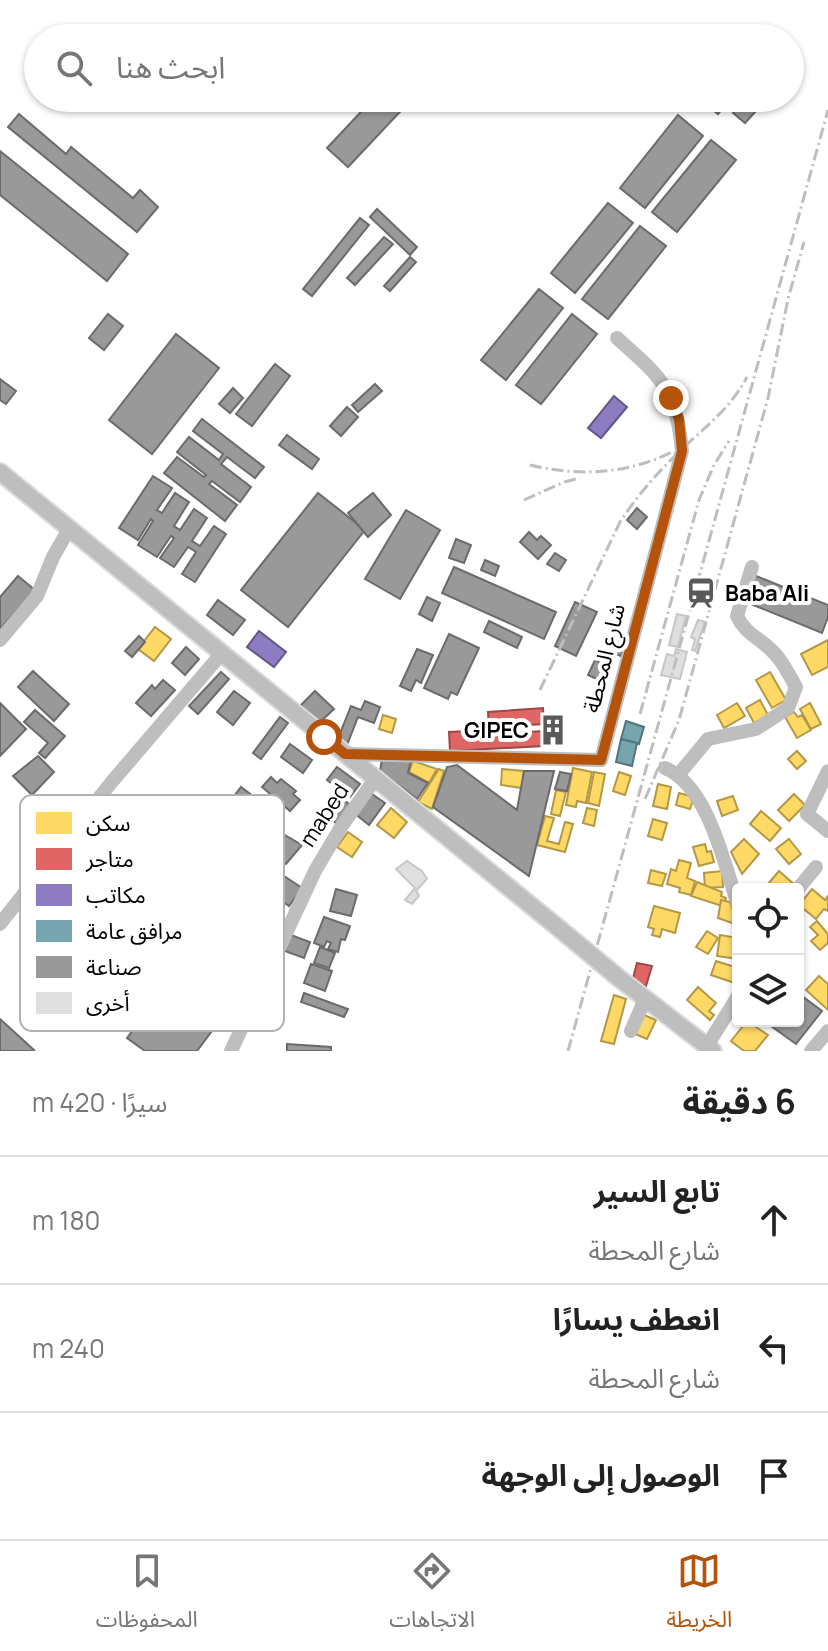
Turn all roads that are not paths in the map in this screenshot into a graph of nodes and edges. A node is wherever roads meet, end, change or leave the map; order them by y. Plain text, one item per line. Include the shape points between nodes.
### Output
1 (617, 338) dead end
2 (0, 472) edge
3 (69, 529) junction
4 (752, 567) dead end
5 (0, 640) edge
6 (222, 653) junction
7 (345, 754) junction
8 (828, 771) edge
9 (375, 779) junction
10 (101, 795) edge
11 (828, 831) edge
12 (816, 867) dead end
13 (803, 883) edge
14 (732, 887) edge
15 (20, 898) edge
16 (0, 924) edge
17 (284, 937) edge
18 (645, 999) junction
19 (732, 1007) edge
20 (240, 1031) edge
21 (631, 1031) dead end
22 (828, 1031) edge
23 (710, 1049) edge
24 (231, 1051) edge
25 (811, 1051) edge

1 - 7 street, شارع المحطة via 656,372 671,398 682,451 601,760
2 - 3 main road
3 - 5 street via 37,596
3 - 6 main road
4 - 14 street via 737,616 744,631 770,648 796,687 788,708 756,729 708,739 672,771 691,786
6 - 7 main road
6 - 10 street
7 - 9 main road
8 - 11 street via 807,814
9 - 17 street, mabed via 315,871
9 - 18 main road, bridge
12 - 13 street
15 - 16 street
18 - 21 street
18 - 23 main road
19 - 23 street
20 - 24 street, mabed
22 - 25 street

